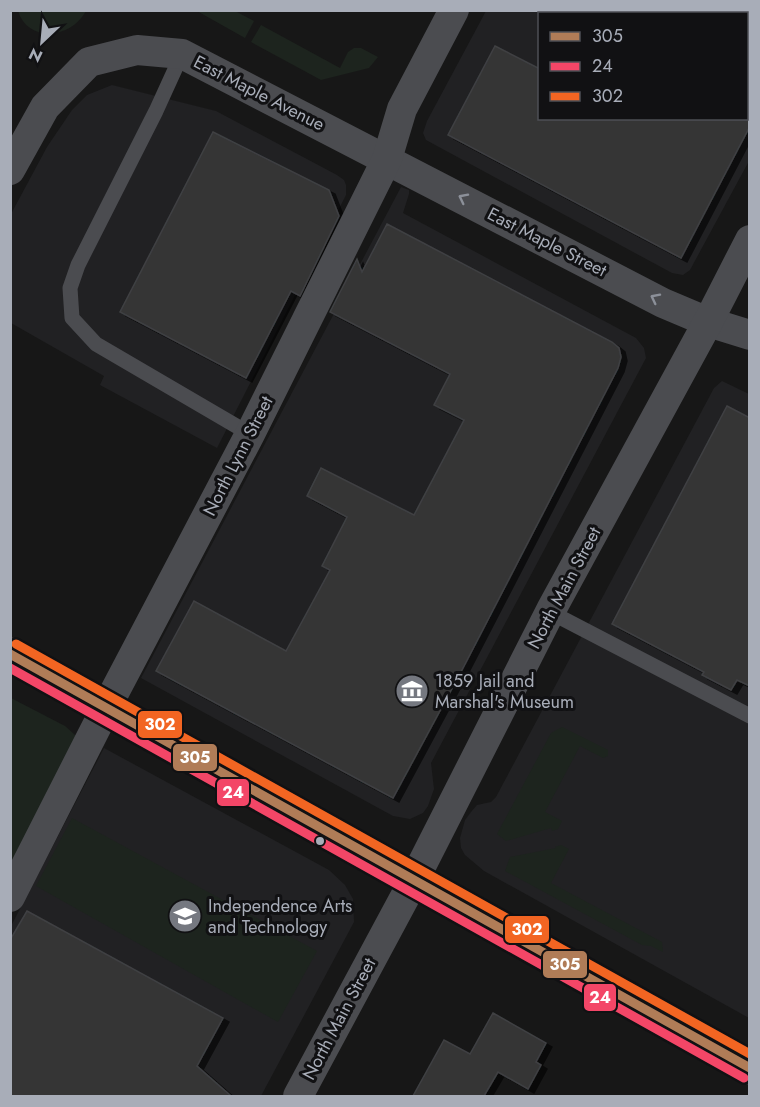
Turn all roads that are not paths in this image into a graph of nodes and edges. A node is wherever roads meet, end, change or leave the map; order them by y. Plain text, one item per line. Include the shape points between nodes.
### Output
1 (451, 12) edge
2 (182, 54) junction
3 (387, 159) junction
4 (10, 170) edge
5 (750, 240) edge
6 (708, 322) junction
7 (750, 335) edge
8 (250, 434) junction
9 (550, 612) junction
10 (10, 654) edge
11 (106, 708) junction
12 (750, 716) edge
13 (414, 880) junction
14 (10, 897) edge
15 (750, 1068) edge
16 (298, 1096) edge

1 - 3 street, North Lynn Street via 402,109
2 - 3 street, East Maple Avenue
2 - 4 street, East Maple Avenue via 137,50 89,62 45,107
2 - 8 lane via 78,265 70,288 72,318 96,344
6 -> 3 street, East Maple Street via 663,303
3 - 8 street, North Lynn Street
5 - 6 street, North Main Street
6 - 7 street, East Maple Street
6 - 9 street, North Main Street
8 - 11 street, North Lynn Street
9 - 12 lane
9 - 13 street, North Main Street
10 - 11 main road
11 - 13 main road
11 - 14 street, North Lynn Street
13 - 15 main road
13 - 16 street, North Main Street

